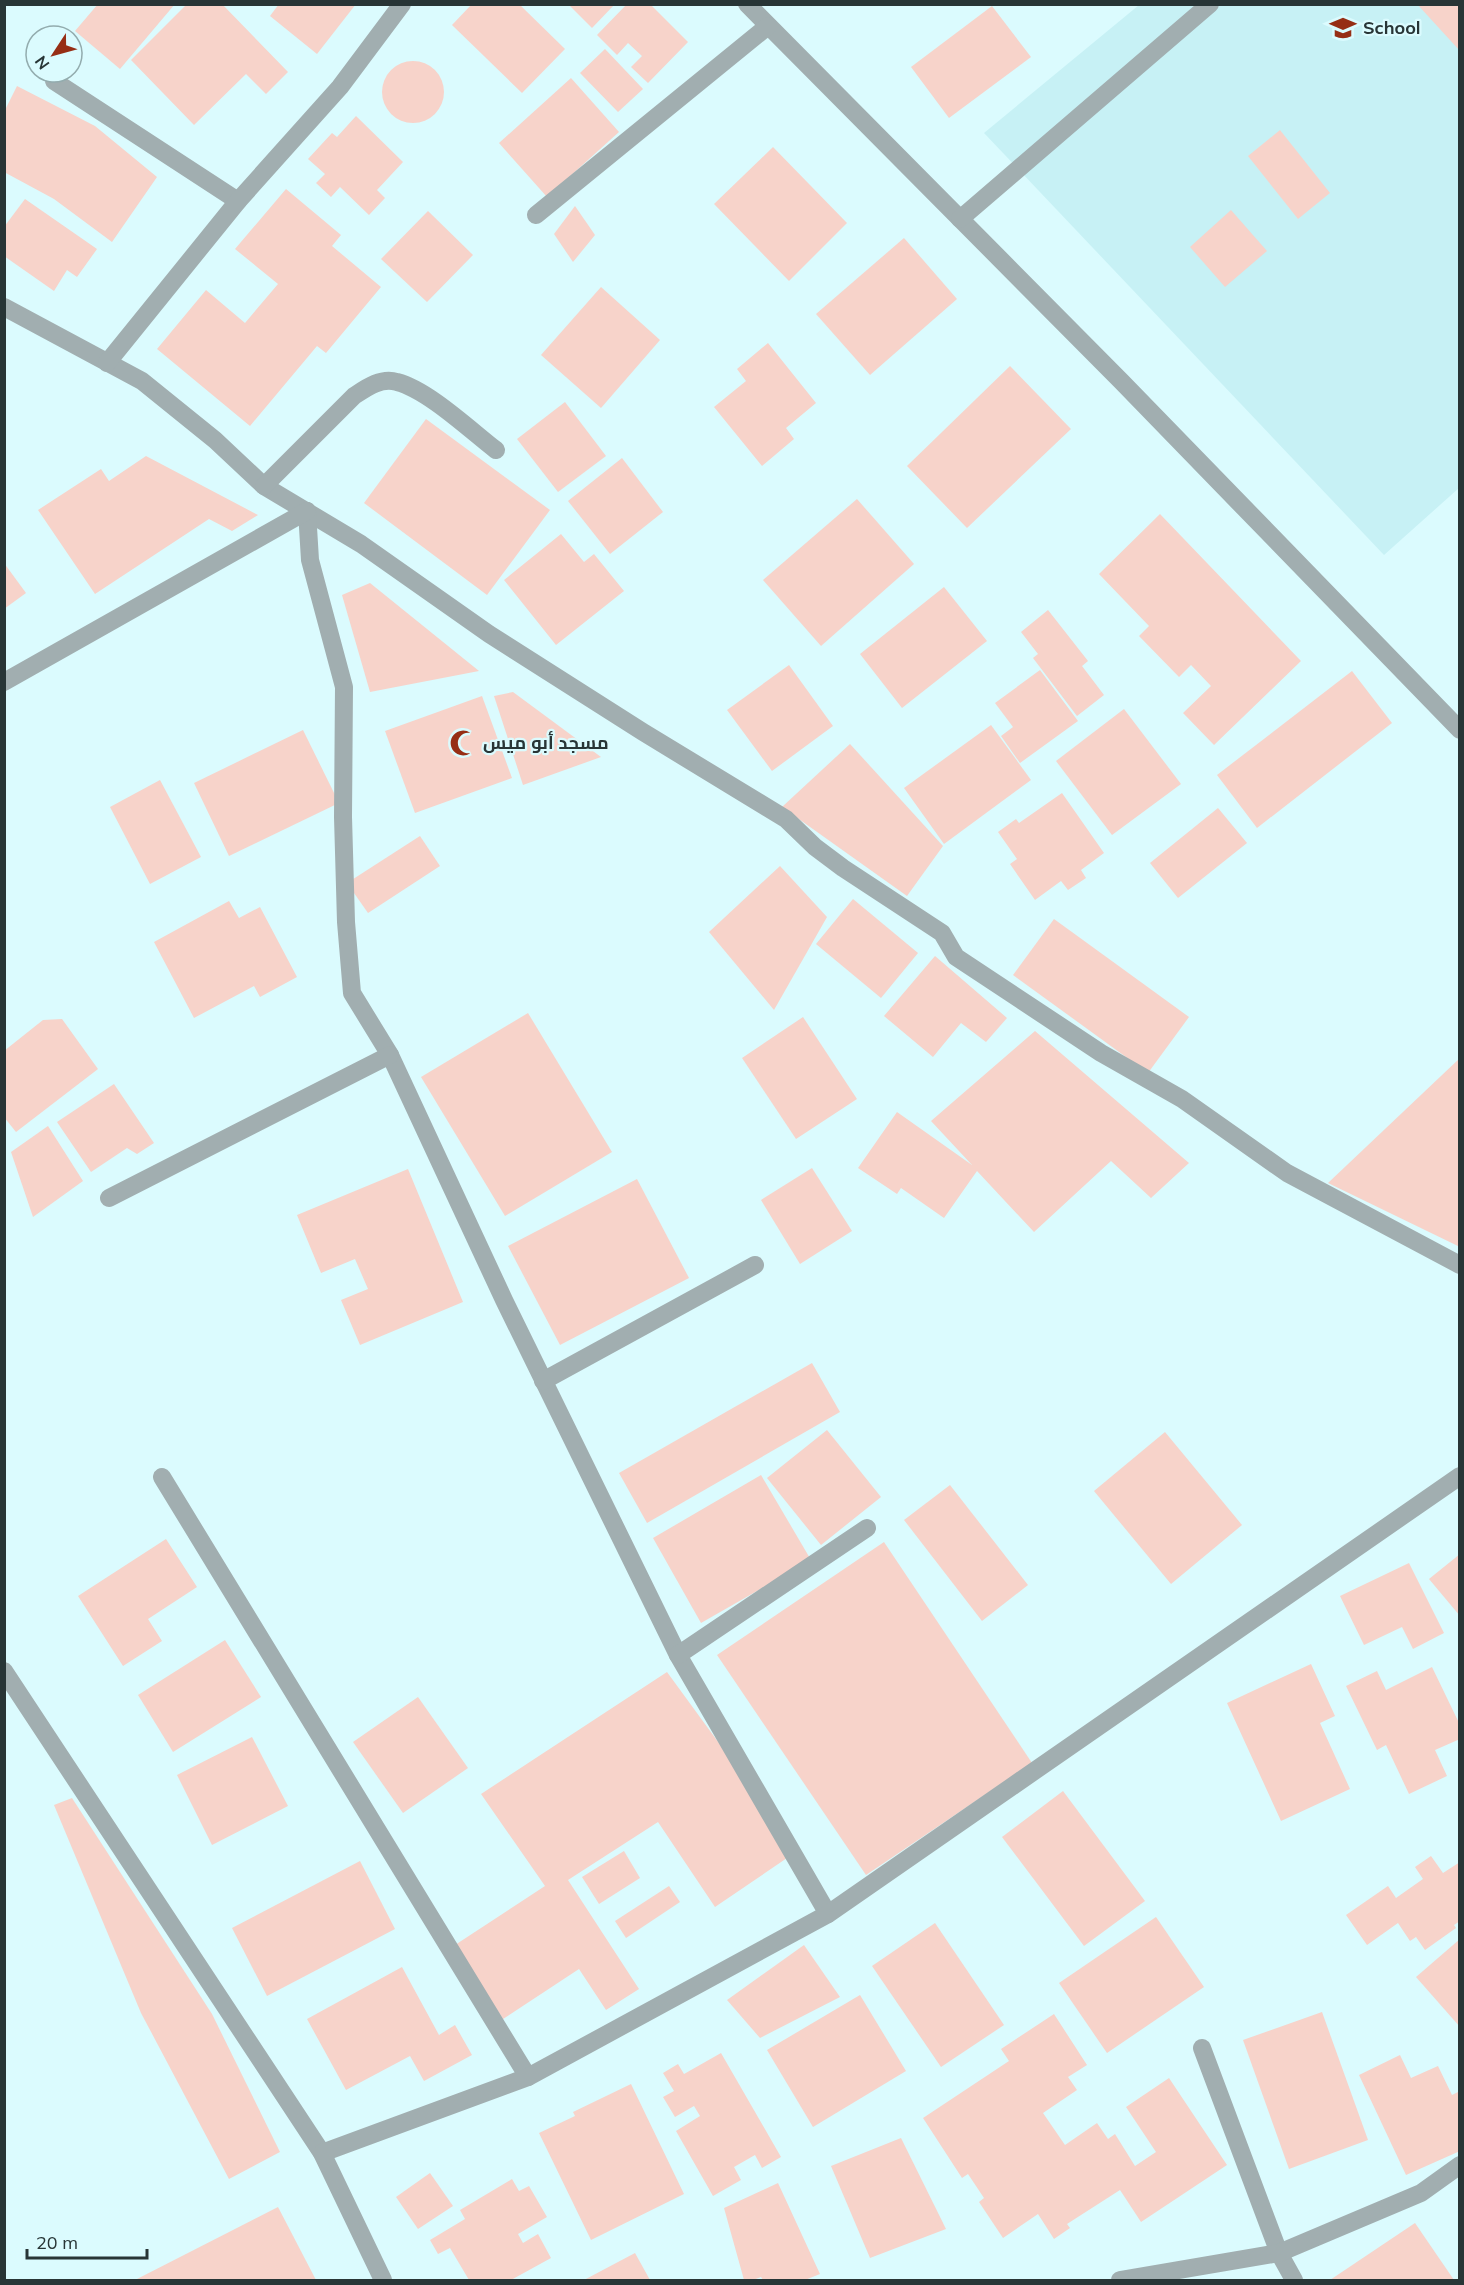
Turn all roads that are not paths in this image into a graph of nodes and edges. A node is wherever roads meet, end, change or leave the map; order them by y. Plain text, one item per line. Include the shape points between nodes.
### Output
1 (402, 4) edge
2 (747, 4) edge
3 (1210, 4) edge
4 (768, 26) junction
5 (59, 84) edge
6 (238, 201) junction
7 (536, 215) dead end
8 (960, 219) junction
9 (4, 307) edge
10 (107, 363) junction
11 (496, 450) dead end
12 (264, 486) junction
13 (307, 511) junction
14 (4, 682) edge
15 (1460, 730) edge
16 (390, 1055) junction
17 (109, 1198) dead end
18 (755, 1265) dead end
19 (1460, 1265) edge
20 (543, 1381) junction
21 (1460, 1476) edge
22 (162, 1477) dead end
23 (867, 1528) dead end
24 (678, 1655) junction
25 (4, 1671) edge
26 (828, 1914) junction
27 (1202, 2048) dead end
28 (528, 2077) junction
29 (322, 2153) junction
30 (1460, 2165) edge
31 (1279, 2253) junction
32 (383, 2280) edge
33 (1120, 2280) edge
34 (1294, 2280) edge

1 - 6 street via 340,87
2 - 4 street
3 - 8 street
4 - 7 street
4 - 8 street
5 - 6 street
6 - 10 street
8 - 15 street
9 - 10 street
10 - 12 street via 142,381
11 - 12 street via 421,393 396,381 384,381 354,396
12 - 13 street
13 - 14 street
13 - 16 street via 310,560 344,687 343,829 352,993
13 - 19 street via 499,640 786,819 843,868 942,933 956,957 1101,1053 1182,1099 1287,1173
16 - 17 street
16 - 20 street
18 - 20 street
20 - 24 street
21 - 26 street
22 - 28 street
23 - 24 street
24 - 26 street
25 - 29 street
26 - 28 street
27 - 31 street
28 - 29 street
29 - 32 street
30 - 31 street via 1421,2193
31 - 33 street
31 - 34 street

